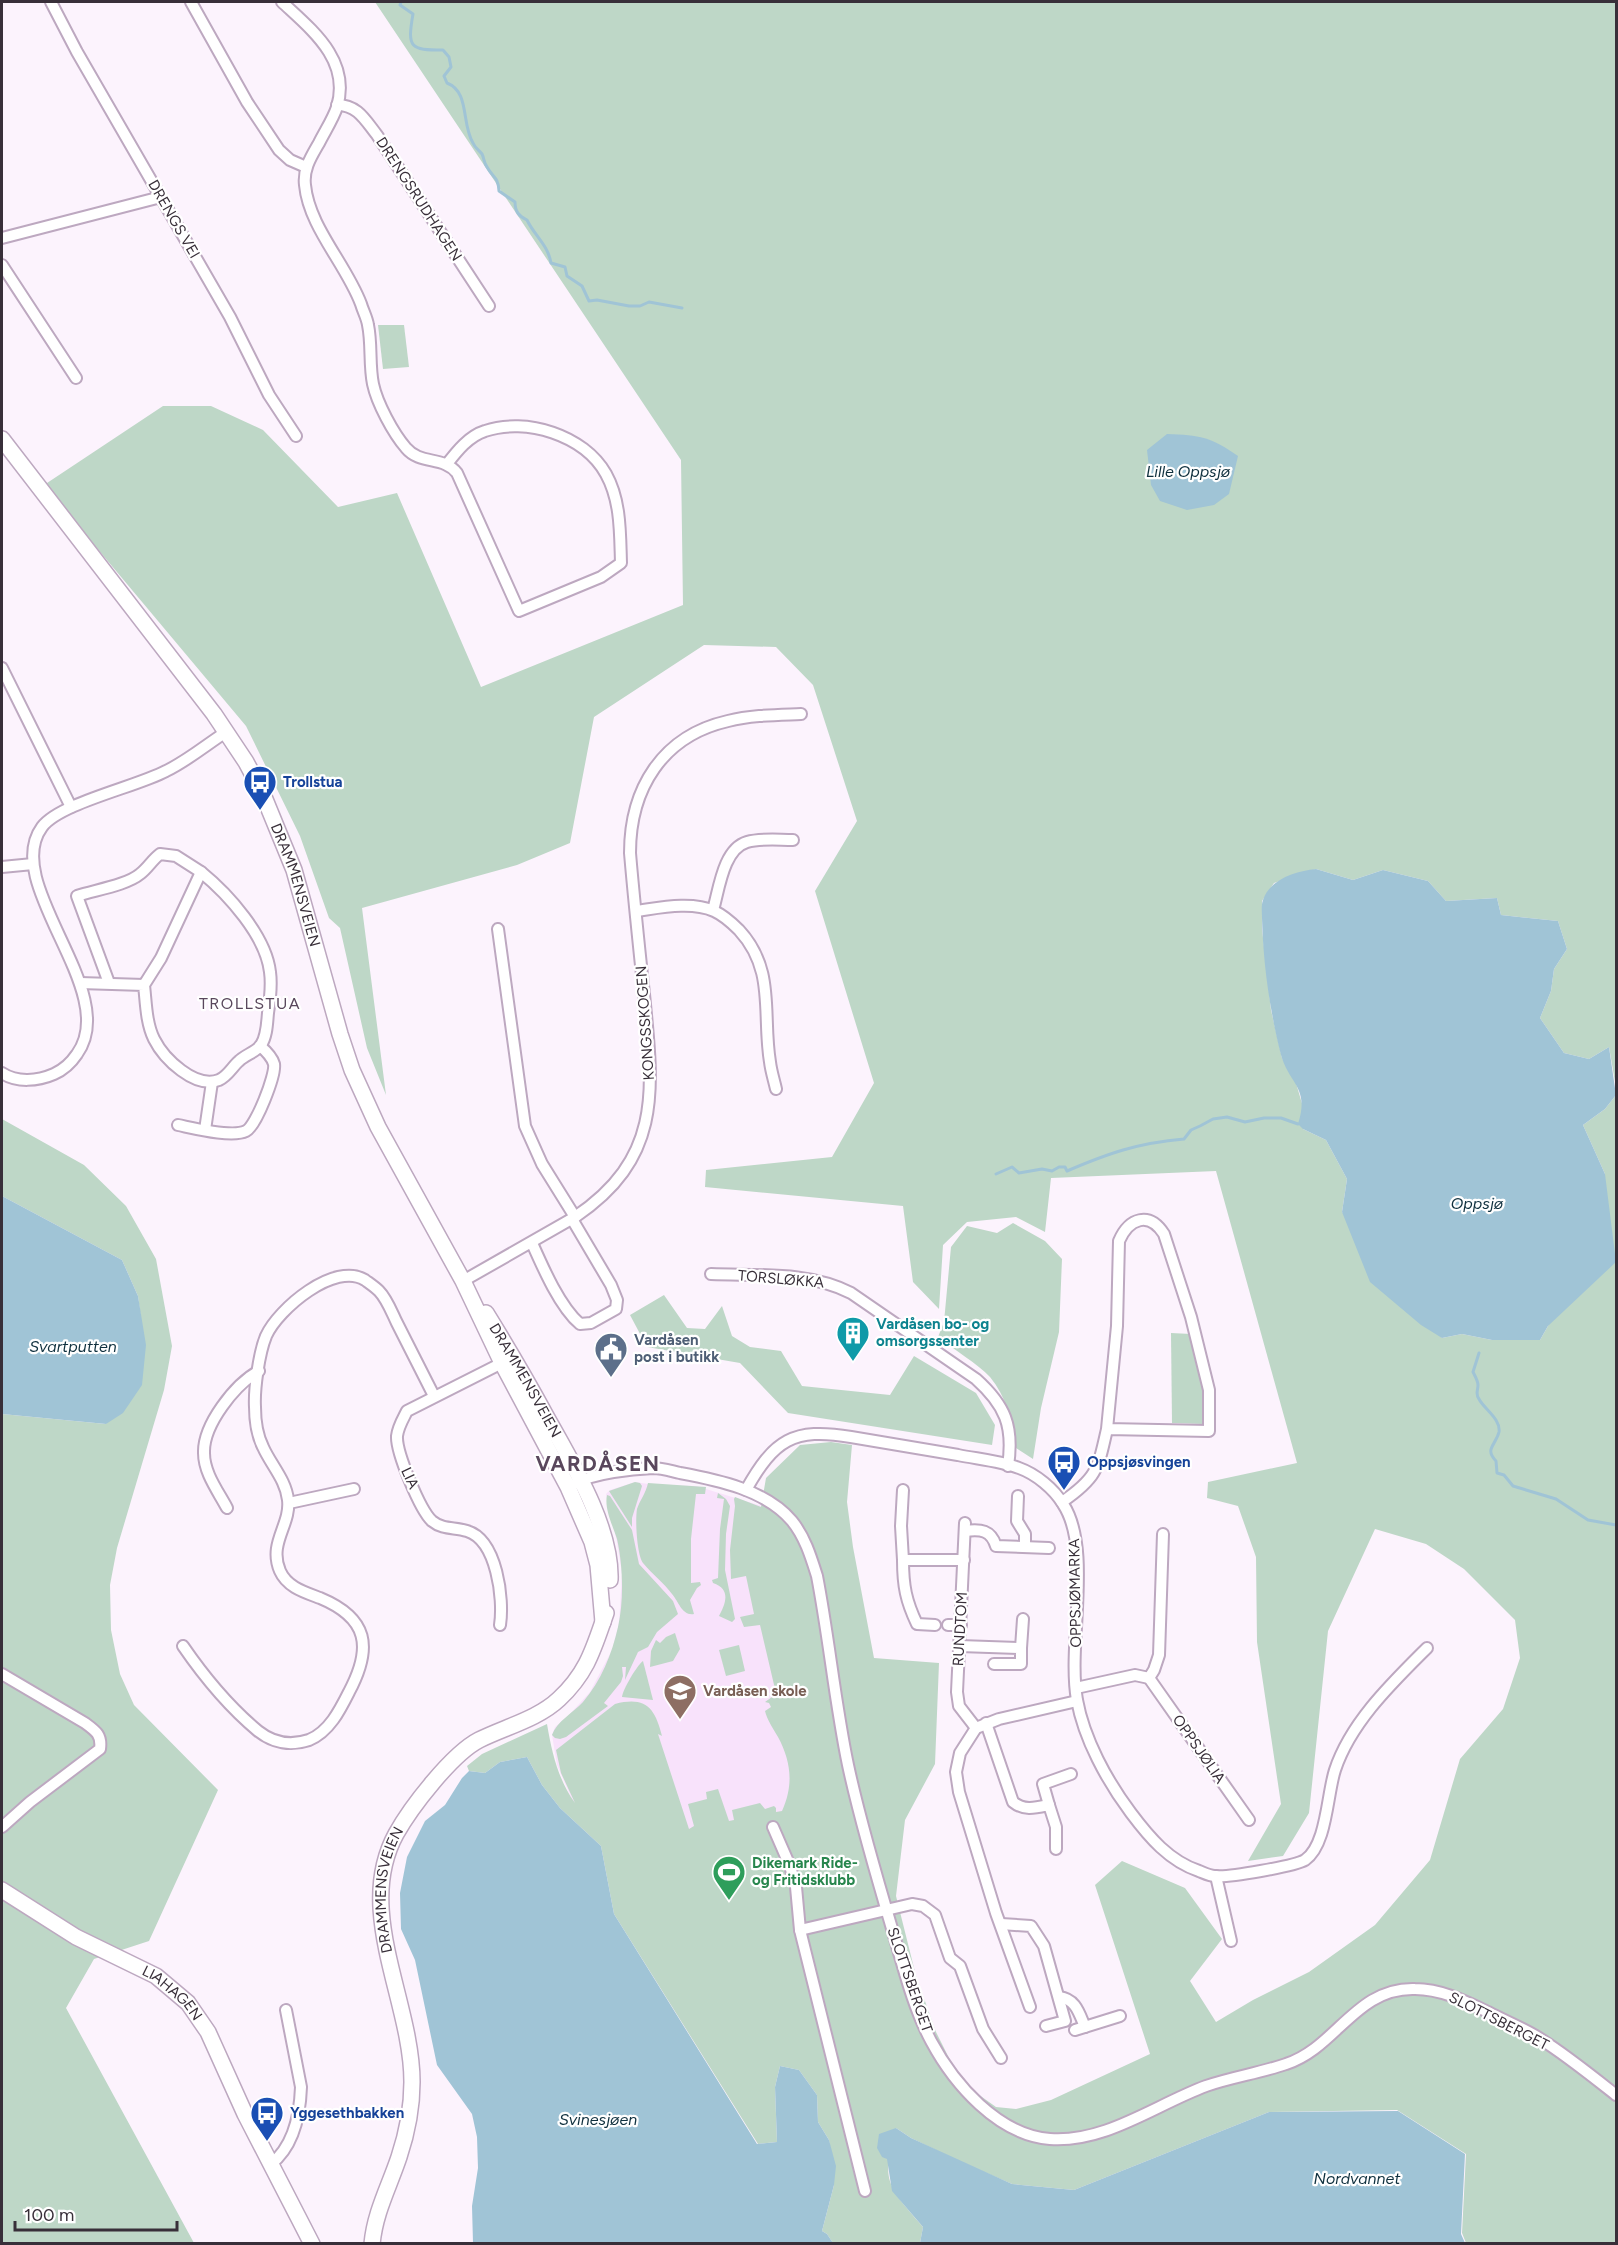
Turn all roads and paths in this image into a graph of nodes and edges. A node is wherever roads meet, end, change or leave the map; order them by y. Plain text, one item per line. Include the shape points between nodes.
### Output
1 (51, 2) edge
2 (191, 2) edge
3 (282, 2) edge
4 (338, 105) junction
5 (306, 167) junction
6 (161, 197) junction
7 (2, 238) edge
8 (2, 265) edge
9 (489, 306) dead end
10 (76, 378) dead end
11 (296, 436) dead end
12 (2, 439) edge
13 (447, 464) junction
14 (2, 668) edge
15 (801, 714) dead end
16 (226, 732) junction
17 (70, 807) junction
18 (793, 840) dead end
19 (33, 864) junction
20 (2, 867) edge
21 (201, 872) junction
22 (713, 910) junction
23 (636, 911) junction
24 (498, 929) dead end
25 (80, 983) junction
26 (109, 983) junction
27 (144, 985) junction
28 (260, 1046) junction
29 (2, 1073) edge
30 (212, 1082) junction
31 (776, 1089) dead end
32 (178, 1125) dead end
33 (205, 1130) junction
34 (574, 1218) junction
35 (532, 1243) junction
36 (711, 1274) dead end
37 (463, 1281) junction
38 (508, 1360) junction
39 (259, 1371) junction
40 (434, 1396) junction
41 (1107, 1429) junction
42 (1008, 1466) junction
43 (575, 1484) junction
44 (354, 1489) dead end
45 (746, 1490) junction
46 (903, 1490) dead end
47 (1018, 1496) dead end
48 (1062, 1502) junction
49 (289, 1503) junction
50 (227, 1508) dead end
51 (1163, 1534) dead end
52 (1025, 1547) junction
53 (1049, 1548) dead end
54 (903, 1560) junction
55 (964, 1560) junction
56 (1023, 1619) dead end
57 (500, 1625) dead end
58 (935, 1625) dead end
59 (948, 1625) dead end
60 (961, 1625) junction
61 (183, 1646) dead end
62 (960, 1646) junction
63 (995, 1647) junction
64 (1021, 1648) junction
65 (1427, 1648) dead end
66 (2, 1674) edge
67 (1149, 1678) junction
68 (1076, 1688) junction
69 (1077, 1701) junction
70 (981, 1726) junction
71 (1071, 1774) dead end
72 (1048, 1805) junction
73 (1249, 1820) dead end
74 (2, 1827) edge
75 (774, 1827) dead end
76 (1056, 1850) dead end
77 (1216, 1876) junction
78 (2, 1890) edge
79 (886, 1910) junction
80 (1001, 1924) junction
81 (800, 1930) junction
82 (1231, 1941) dead end
83 (1059, 1997) junction
84 (1030, 2007) dead end
85 (286, 2010) dead end
86 (1120, 2016) dead end
87 (1046, 2026) dead end
88 (1001, 2058) dead end
89 (1617, 2095) edge
90 (271, 2164) junction
91 (865, 2191) dead end
92 (312, 2244) edge
93 (372, 2244) edge

1 - 6 street, DRENGS VEI
2 - 5 street via 279,150
3 - 4 street via 316,34 336,61 341,80
4 - 5 street
4 - 9 street, DRENGSRUDHAGEN via 348,105 359,113 377,135
5 - 13 street via 305,185 311,211 348,277 368,326 377,399 407,450 420,458
6 - 7 street
6 - 11 street, DRENGS VEI via 230,317 269,395
8 - 10 street
12 - 16 main road, DRAMMENSVEIEN
13 - 13 street via 457,473 519,611 601,577 621,563 616,498 591,453 575,443 540,430 508,426 483,431 460,446
14 - 17 street
15 - 23 street, KONGSSKOGEN via 754,716 707,727 678,743 654,768 644,783 630,828
16 - 17 street via 166,771
16 - 37 main road, DRAMMENSVEIEN via 262,792 287,851 340,1034 361,1090
17 - 19 street via 42,827 33,851
18 - 22 street via 748,841 736,847 726,864
19 - 20 street
19 - 25 street
21 - 26 street via 176,856 160,854 129,880 77,896
21 - 27 street via 161,958
21 - 28 street via 245,916 264,953 271,992
22 - 23 street via 681,907
22 - 31 street via 738,929 758,957 764,978 770,1062
23 - 34 street, KONGSSKOGEN via 651,1096 641,1139 623,1173 599,1201
24 - 34 street via 525,1126
25 - 26 street
25 - 29 street via 88,1025 83,1046 72,1061 43,1079 9,1078
26 - 27 street
27 - 30 street via 149,1026 163,1054 182,1072
28 - 30 street
28 - 33 street via 274,1063 274,1075 254,1124 237,1134
30 - 33 street
32 - 33 street
34 - 35 street, KONGSSKOGEN
34 - 35 street via 611,1285 616,1309 591,1323 580,1324 572,1317
35 - 37 street, KONGSSKOGEN
36 - 42 street, TORSLØKKA via 814,1280 851,1293 993,1394 1003,1408 1008,1426
37 - 38 main road, DRAMMENSVEIEN
38 - 40 street, LIA
38 - 43 main road, DRAMMENSVEIEN
39 - 40 street via 266,1336 283,1312 327,1279 347,1275 363,1279 380,1292
39 - 49 street via 254,1406 257,1430
39 - 50 street via 236,1389 206,1436 207,1471
40 - 57 street, LIA via 407,1411 397,1438 401,1459 432,1520 445,1528 468,1531 486,1547 499,1581
41 - 41 street via 1117,1326 1119,1241 1124,1229 1135,1221 1147,1220 1157,1224 1164,1234 1191,1317 1209,1389 1209,1431
41 - 48 street via 1098,1468
42 - 45 street, OPPSJØMARKA via 840,1435 813,1434 787,1440 771,1451
42 - 48 street, OPPSJØMARKA via 1020,1468 1044,1483
43 - 45 street, SLOTTSBERGET via 603,1475 654,1468
43 - 93 main road, DRAMMENSVEIEN via 598,1565 603,1622 594,1652 558,1700 464,1750 396,1833 381,1876 380,1906 408,2041 412,2084 406,2134 380,2206
44 - 49 street
45 - 79 street, SLOTTSBERGET via 772,1503 793,1522 808,1549 823,1607 848,1765
46 - 54 street
47 - 52 street via 1017,1521 1025,1534
48 - 68 street, OPPSJØMARKA via 1077,1542
49 - 61 street via 277,1542 276,1559 284,1578 293,1587 342,1609 359,1626 363,1637 354,1683 332,1721 323,1731 302,1742 265,1737 227,1703
51 - 67 street via 1159,1655
52 - 53 street
52 - 55 street, RUNDTOM via 996,1546 987,1532 965,1527
54 - 55 street
54 - 58 street via 908,1606 917,1624
55 - 60 street, RUNDTOM
56 - 64 street
59 - 60 street
60 - 62 street, RUNDTOM
62 - 63 street
62 - 70 street, RUNDTOM via 959,1706
63 - 64 street
63 - 64 street via 994,1669 1021,1664
65 - 77 street, OPPSJØMARKA via 1346,1743 1328,1793 1321,1834 1305,1860
66 - 74 street via 85,1724 98,1733 101,1741 100,1749
67 - 68 street via 1135,1675
67 - 73 street, OPPSJØLIA
68 - 69 street, OPPSJØMARKA
69 - 70 street
69 - 77 street, OPPSJØMARKA via 1107,1778 1150,1837 1176,1860
70 - 72 street, RUNDTOM via 1013,1802 1020,1808
70 - 80 street via 960,1753 956,1772
71 - 72 street via 1038,1786
72 - 76 street via 1056,1827
75 - 81 street via 796,1887
77 - 82 street
78 - 90 main road, LIAHAGEN via 76,1937 156,1976 188,2003 208,2032
79 - 81 street
79 - 88 street via 912,1904 935,1915 950,1958 960,1966 983,2029
79 - 89 street, SLOTTSBERGET via 918,2013 951,2073 971,2098 994,2117 1045,2139 1091,2136 1209,2085 1289,2064 1318,2047 1362,2006 1386,1993 1412,1989 1438,1991 1538,2037
80 - 83 street via 1031,1926 1044,1946
80 - 84 street
81 - 91 street
83 - 86 street via 1076,2004 1080,2028
83 - 87 street via 1065,2021
85 - 90 street via 301,2087 298,2116 289,2143
90 - 92 main road, LIAHAGEN

